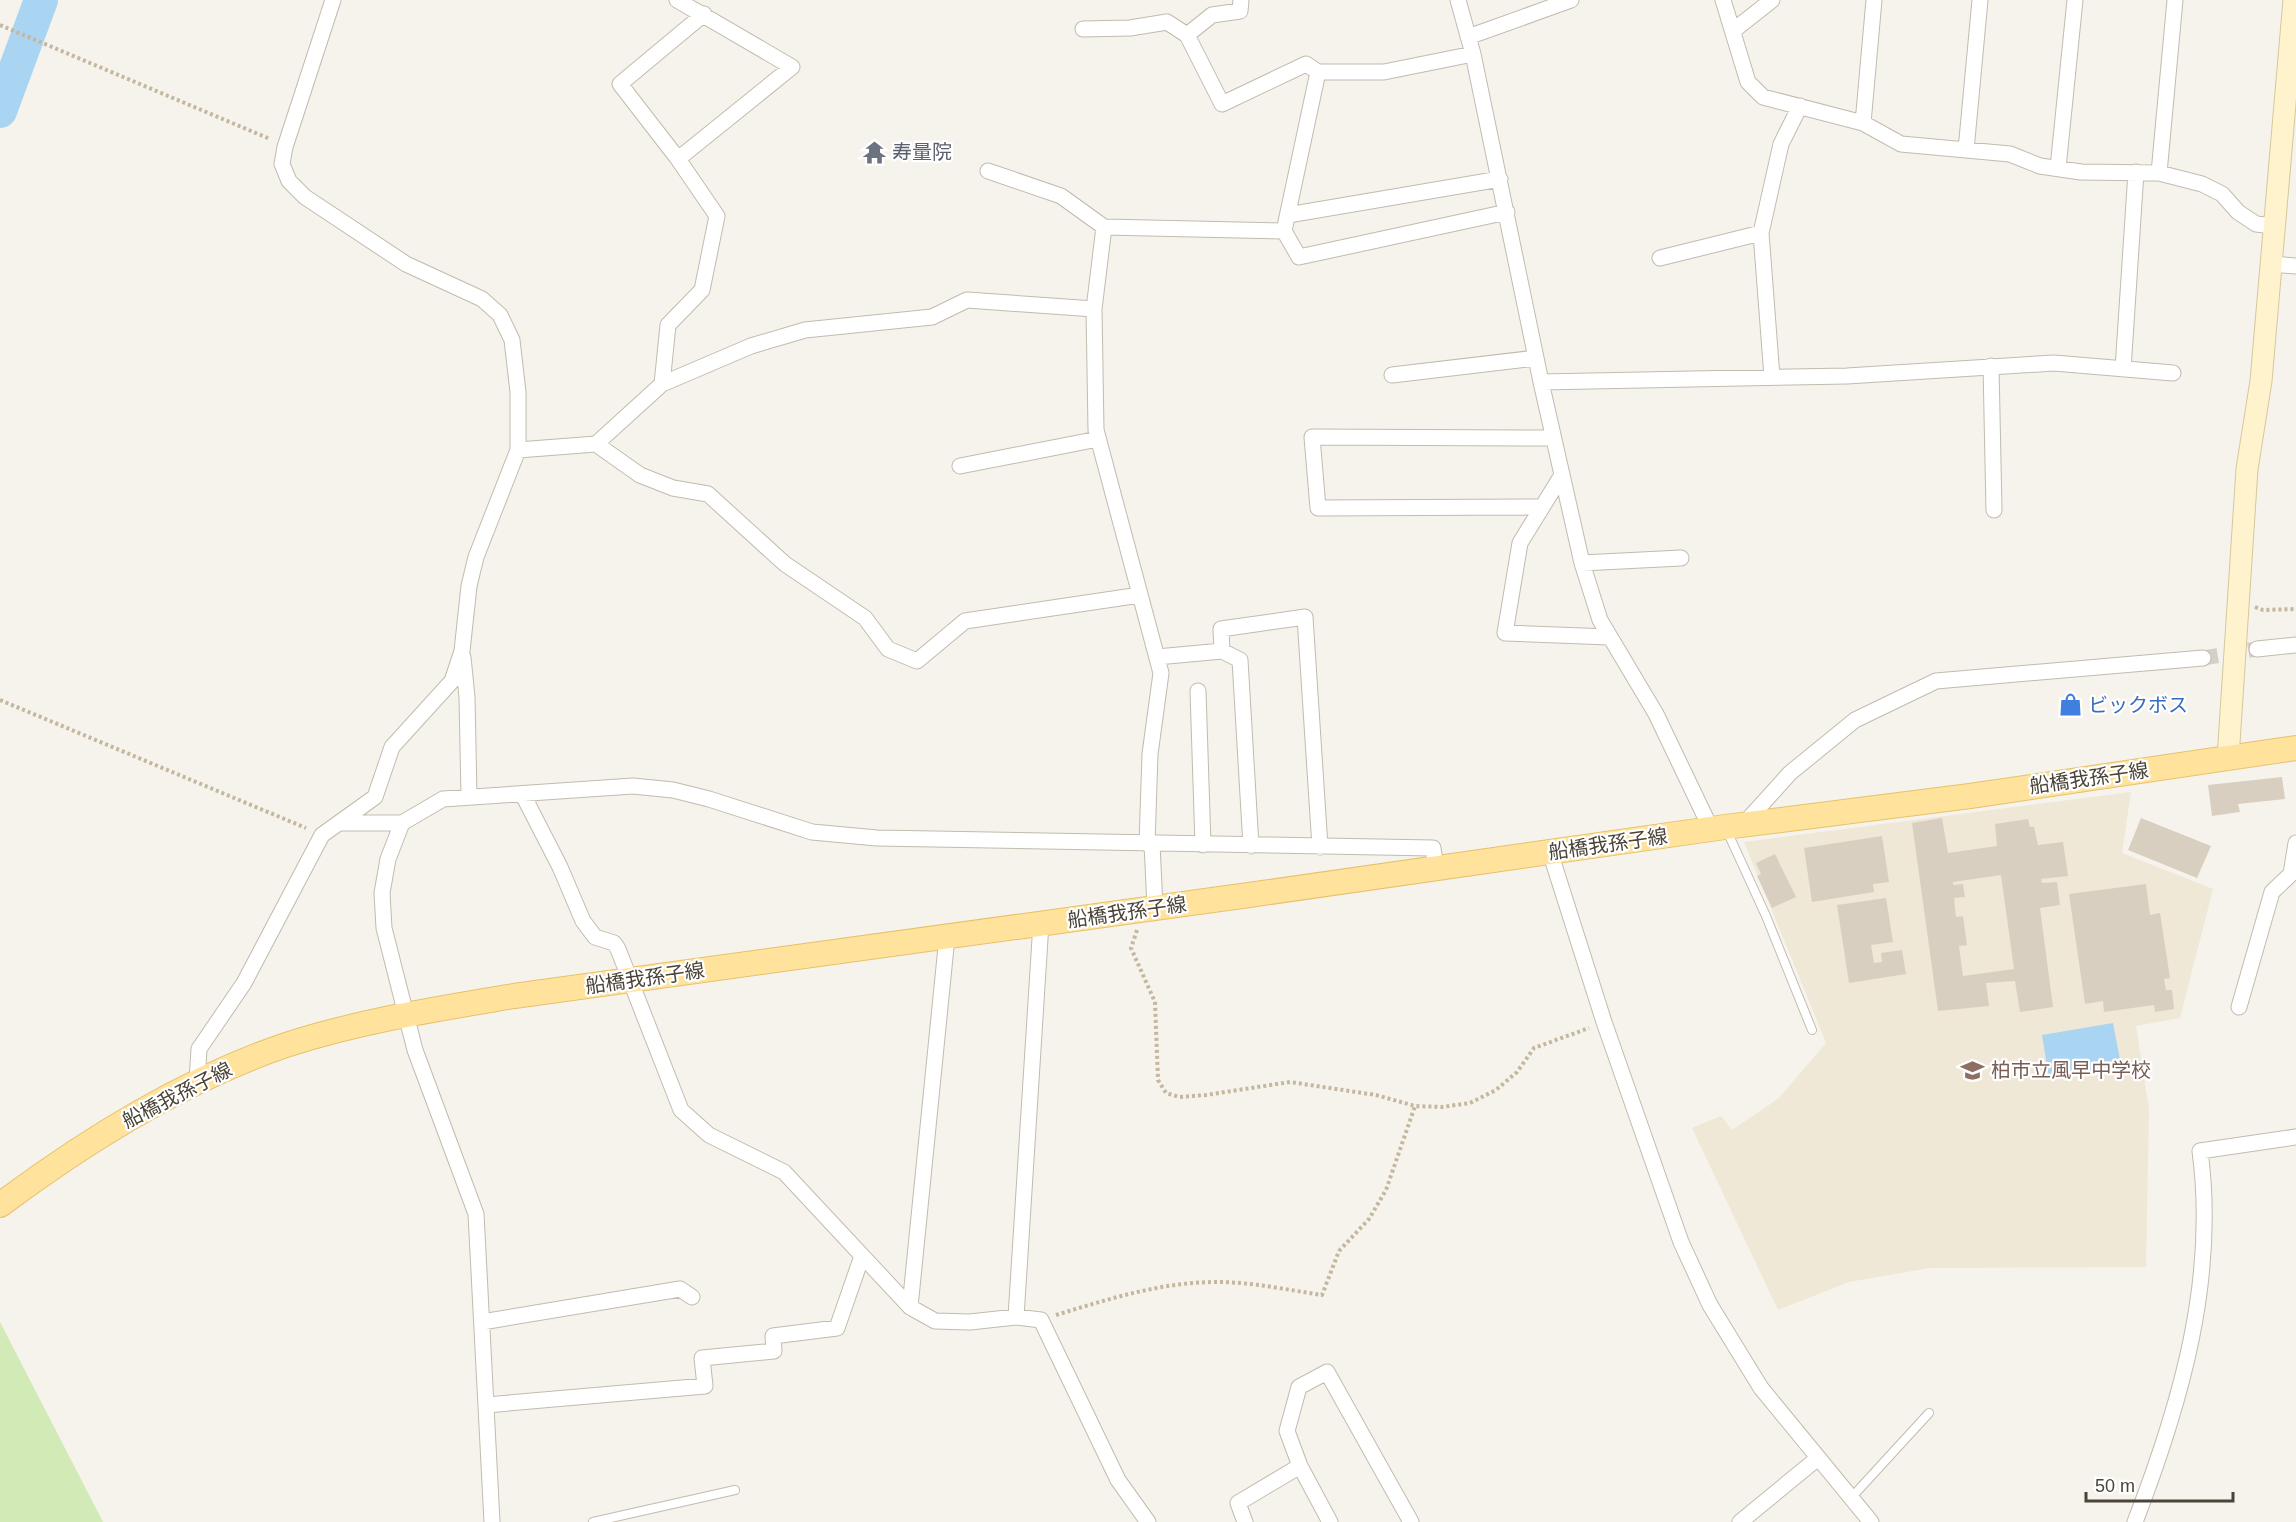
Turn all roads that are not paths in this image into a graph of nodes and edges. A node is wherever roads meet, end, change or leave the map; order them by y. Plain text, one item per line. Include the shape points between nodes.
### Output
1 (333, 0) edge
2 (677, 0) edge
3 (1242, 0) edge
4 (1458, 0) edge
5 (1571, 0) edge
6 (1723, 0) edge
7 (1772, 0) edge
8 (1874, 0) edge
9 (1980, 0) edge
10 (2075, 0) edge
11 (2175, 0) edge
12 (2294, 0) edge
13 (704, 14) junction
14 (1083, 29) dead end
15 (1734, 30) junction
16 (1187, 35) junction
17 (1468, 37) junction
18 (1473, 54) junction
19 (1318, 72) junction
20 (1800, 106) junction
21 (1863, 123) junction
22 (1966, 150) junction
23 (678, 159) junction
24 (2058, 168) junction
25 (988, 171) dead end
26 (2136, 172) junction
27 (2159, 173) junction
28 (1500, 179) junction
29 (1507, 212) junction
30 (1288, 215) junction
31 (2274, 226) junction
32 (1104, 227) junction
33 (1284, 231) junction
34 (1761, 233) junction
35 (1660, 258) dead end
36 (2271, 264) junction
37 (2296, 266) edge
38 (1094, 309) junction
39 (1536, 358) junction
40 (1991, 366) junction
41 (2123, 369) junction
42 (2173, 373) dead end
43 (1392, 375) dead end
44 (1772, 377) junction
45 (1540, 382) junction
46 (662, 384) junction
47 (1553, 438) junction
48 (1098, 439) junction
49 (596, 444) junction
50 (518, 450) junction
51 (960, 466) dead end
52 (1562, 475) junction
53 (1542, 507) junction
54 (1994, 510) dead end
55 (1681, 558) dead end
56 (1582, 563) junction
57 (1140, 595) junction
58 (1609, 637) junction
59 (2296, 645) edge
60 (2257, 649) tunnel mouth
61 (462, 651) junction
62 (1222, 651) junction
63 (1156, 657) junction
64 (2203, 658) tunnel mouth
65 (1198, 691) dead end
66 (2296, 748) edge
67 (2228, 758) junction
68 (523, 795) junction
69 (469, 797) junction
70 (342, 823) junction
71 (402, 823) junction
72 (1726, 827) junction
73 (2296, 843) edge
74 (1150, 844) junction
75 (1203, 845) junction
76 (1251, 846) junction
77 (1320, 847) junction
78 (1550, 852) junction
79 (1436, 868) junction
80 (1149, 908) junction
81 (1041, 924) junction
82 (947, 937) junction
83 (630, 980) junction
84 (2239, 1007) dead end
85 (404, 1015) junction
86 (1812, 1030) dead end
87 (197, 1081) junction
88 (2296, 1137) edge
89 (0, 1205) edge
90 (862, 1256) junction
91 (692, 1297) dead end
92 (910, 1306) junction
93 (1016, 1317) junction
94 (482, 1322) junction
95 (486, 1405) junction
96 (1929, 1413) dead end
97 (1818, 1458) junction
98 (1300, 1466) junction
99 (735, 1490) dead end
100 (1851, 1498) junction
101 (492, 1522) edge
102 (593, 1522) edge
103 (1148, 1522) edge
104 (1245, 1522) edge
105 (1330, 1522) edge
106 (1411, 1522) edge
107 (1740, 1522) edge
108 (1871, 1522) edge
109 (2135, 1522) edge

1 - 50 street via 282,164 289,181 305,197 406,264 482,299 500,315 512,339 518,392
2 - 13 street
3 - 16 street via 1240,10 1212,15
4 - 17 street
5 - 17 street
6 - 15 street
7 - 15 street
8 - 21 street
9 - 22 street
10 - 24 street
11 - 27 street
12 - 31 street
13 - 23 street via 620,84
13 - 23 street via 792,67
14 - 16 street via 1167,22
15 - 20 street via 1748,82 1763,97
16 - 19 street via 1222,104 1306,64
17 - 18 street
18 - 19 street via 1384,72
18 - 28 street
19 - 30 street
20 - 21 street
20 - 34 street via 1781,144
21 - 22 street via 1901,144
22 - 24 street via 2010,154 2040,166
23 - 46 street via 717,216 702,290 668,325
24 - 26 street
25 - 32 street via 1061,196
26 - 27 street
26 - 41 street
27 - 31 street via 2202,184 2222,194 2256,224
28 - 29 street
28 - 30 street
29 - 33 street via 1299,257
29 - 39 street
30 - 33 street
31 - 36 street
32 - 33 street
32 - 38 street
34 - 35 street
34 - 44 street
36 - 37 street
36 - 67 street via 2261,381 2247,469
38 - 46 street via 967,300 932,317 805,330 751,346
38 - 48 street via 1093,382
39 - 43 street
39 - 45 street
40 - 41 street via 2054,363
40 - 44 street
40 - 54 street
41 - 42 street
44 - 45 street
45 - 47 street
46 - 49 street
47 - 52 street
47 - 53 street via 1312,437 1318,507
48 - 51 street
48 - 57 street
49 - 50 street
49 - 57 street via 640,475 673,488 708,494 785,564 864,618 888,649 917,661 965,621
50 - 61 street via 476,557
52 - 53 street
52 - 56 street
53 - 58 street via 1521,543 1505,633
55 - 56 street
56 - 58 street
57 - 63 street
58 - 72 street
59 - 60 street
61 - 69 street
61 - 70 street via 452,681 392,747 375,797
62 - 63 street
62 - 76 street via 1240,660
62 - 77 street via 1221,629 1305,617
63 - 74 street via 1161,673 1150,753
64 - 72 street via 1936,681 1855,720
65 - 75 street
66 - 67 main road, 船橋我孫子線
67 - 72 main road, 船橋我孫子線
68 - 69 street
68 - 74 street via 633,786 709,799 812,832 877,838
68 - 83 street via 583,921 595,937 614,943
69 - 71 street via 443,799
70 - 71 street
70 - 87 street via 322,835 244,983 199,1049
71 - 85 street via 388,859 382,893 384,928
72 - 78 main road, 船橋我孫子線
72 - 86 lane
73 - 84 street via 2291,874 2272,892
74 - 75 street
74 - 80 street
75 - 76 street
76 - 77 street
77 - 79 street via 1433,848
78 - 79 main road, 船橋我孫子線
78 - 97 street via 1681,1242 1710,1305 1761,1388
79 - 80 main road, 船橋我孫子線
80 - 81 main road, 船橋我孫子線
81 - 82 main road, 船橋我孫子線
81 - 93 street
82 - 83 main road, 船橋我孫子線
82 - 92 street
83 - 85 main road, 船橋我孫子線
83 - 90 street via 681,1110 709,1135 784,1172
85 - 87 main road, 船橋我孫子線 via 286,1045
85 - 94 street via 476,1214
87 - 89 main road, 船橋我孫子線 via 122,1122
88 - 109 street via 2200,1151 2206,1195 2206,1240 2190,1350 2166,1442
90 - 92 street
90 - 95 street via 837,1328 773,1336 774,1351 702,1358 705,1386
91 - 94 street via 680,1289
92 - 93 street via 935,1321
93 - 103 street via 1041,1320 1118,1480
94 - 95 street
95 - 101 street
96 - 100 lane
97 - 100 street
97 - 107 street
98 - 104 street via 1238,1503
98 - 105 street
98 - 106 street via 1287,1431 1299,1387 1327,1372
99 - 102 lane
100 - 108 street

